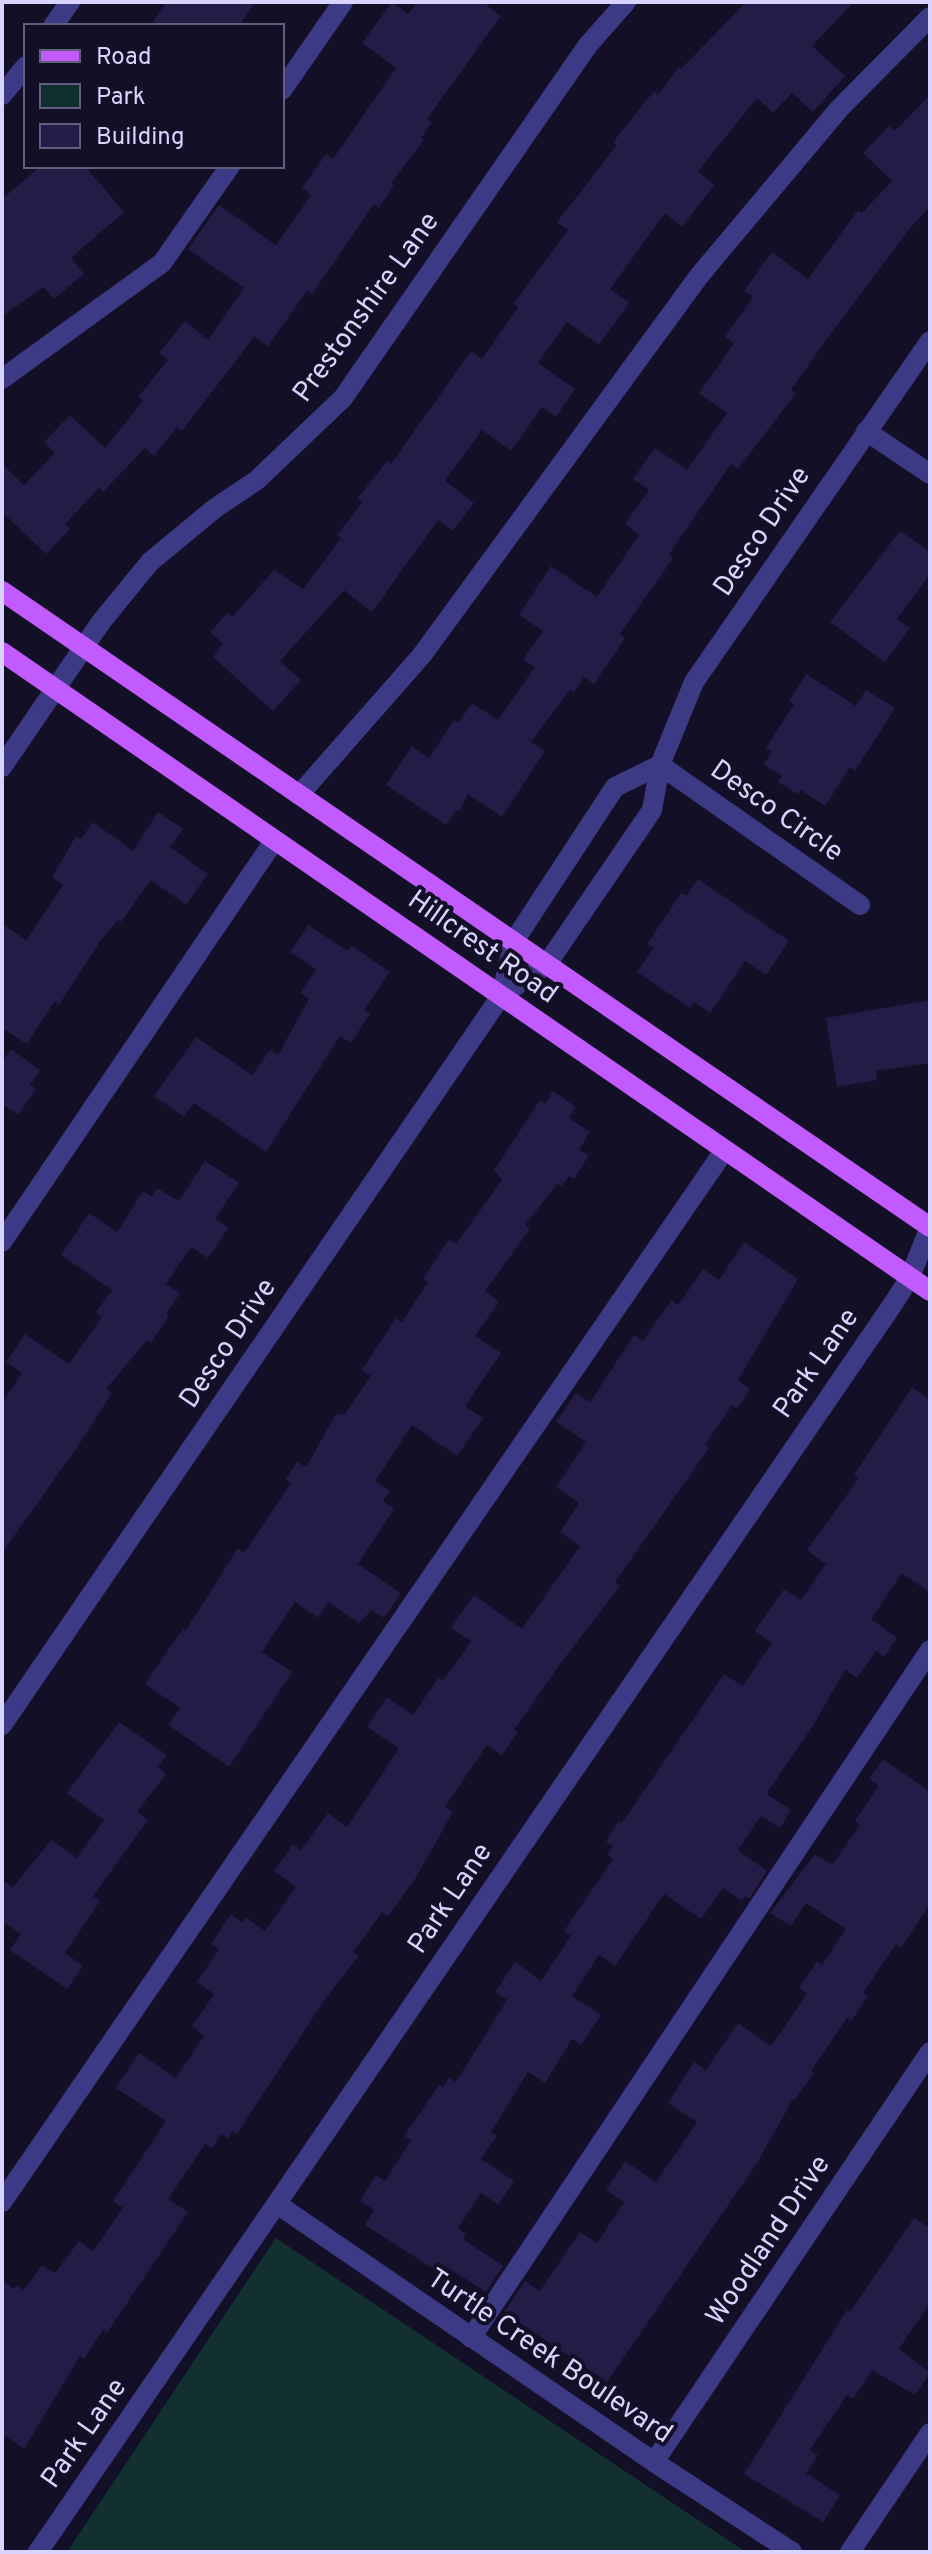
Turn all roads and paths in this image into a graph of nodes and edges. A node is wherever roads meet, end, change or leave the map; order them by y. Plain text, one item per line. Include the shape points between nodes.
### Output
1 (70, 2) edge
2 (343, 2) edge
3 (626, 2) edge
4 (930, 17) edge
5 (54, 24) edge
6 (24, 68) edge
7 (284, 87) edge
8 (2, 95) edge
9 (229, 168) edge
10 (930, 341) edge
11 (2, 379) edge
12 (866, 431) junction
13 (930, 474) edge
14 (2, 591) edge
15 (84, 647) junction
16 (2, 652) edge
17 (55, 689) junction
18 (660, 765) junction
19 (2, 767) edge
20 (299, 795) junction
21 (274, 841) junction
22 (860, 905) dead end
23 (514, 941) junction
24 (547, 964) junction
25 (501, 996) junction
26 (724, 1151) junction
27 (930, 1227) edge
28 (2, 1242) edge
29 (930, 1262) edge
30 (910, 1277) junction
31 (930, 1291) edge
32 (930, 1650) edge
33 (2, 1725) edge
34 (930, 2052) edge
35 (2, 2202) edge
36 (277, 2204) junction
37 (471, 2338) junction
38 (930, 2433) edge
39 (654, 2462) junction
40 (38, 2552) edge
41 (792, 2552) edge
42 (850, 2552) edge

1 - 5 street
2 - 7 street
3 - 15 street, Prestonshire Lane via 588,45 343,398 257,480 150,562
4 - 20 street via 839,109 699,276 422,655
6 - 8 street
9 - 11 street via 162,263
10 - 12 street, Desco Drive
12 - 13 street
12 - 18 street, Desco Drive via 694,682
14 - 15 main road, Hillcrest Road
15 - 17 street, Prestonshire Lane
15 - 20 main road, Hillcrest Road
16 - 17 main road, Hillcrest Road
17 - 19 street, Prestonshire Lane
17 - 21 main road, Hillcrest Road
18 - 22 street, Desco Circle
18 - 23 street, Desco Drive via 615,787
18 - 24 street, Desco Drive via 652,810
20 - 23 main road, Hillcrest Road
21 - 25 main road, Hillcrest Road
21 - 28 street
23 - 24 main road, Hillcrest Road
23 - 25 street, Desco Drive
24 - 25 street, Desco Drive
24 - 27 main road, Hillcrest Road
25 - 26 main road, Hillcrest Road
25 - 33 street, Desco Drive
26 - 30 main road, Hillcrest Road
26 - 35 street
27 - 30 street, Park Lane
29 - 30 street, Park Lane
30 - 31 main road, Hillcrest Road
30 - 36 street, Park Lane
32 - 37 street
34 - 39 street, Woodland Drive
36 - 37 street, Turtle Creek Boulevard
36 - 40 street, Park Lane
37 - 39 street, Turtle Creek Boulevard
38 - 42 street
39 - 41 street, Turtle Creek Boulevard

